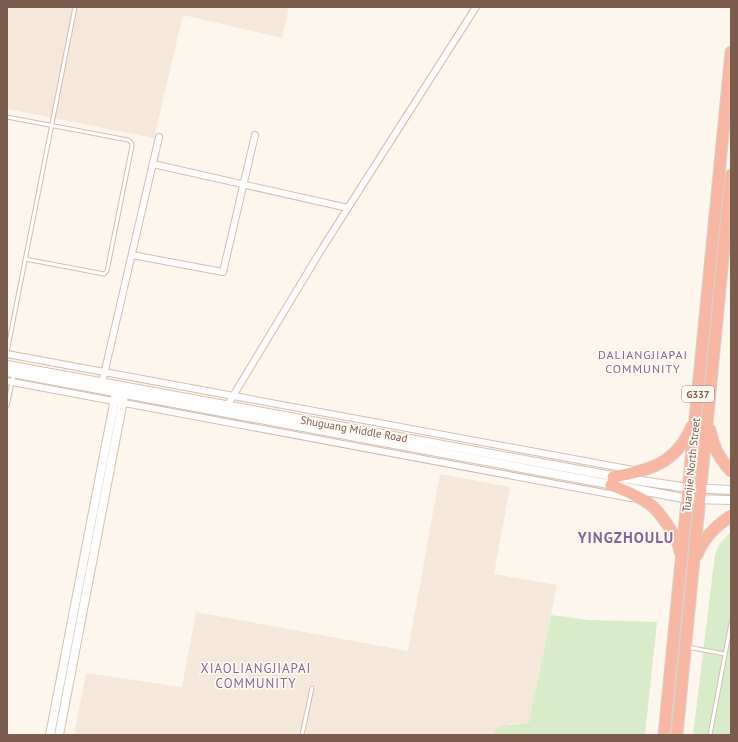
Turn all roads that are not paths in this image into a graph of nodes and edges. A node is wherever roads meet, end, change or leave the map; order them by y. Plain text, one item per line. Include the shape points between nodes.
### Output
1 (75, 7) edge
2 (476, 7) edge
3 (731, 52) edge
4 (7, 117) edge
5 (52, 125) junction
6 (255, 135) dead end
7 (159, 137) dead end
8 (153, 164) junction
9 (731, 175) edge
10 (243, 184) junction
11 (348, 208) junction
12 (132, 255) junction
13 (25, 259) junction
14 (7, 353) edge
15 (7, 365) edge
16 (105, 372) junction
17 (10, 377) edge
18 (102, 383) junction
19 (120, 394) junction
20 (233, 396) junction
21 (7, 406) edge
22 (227, 406) junction
23 (697, 406) junction
24 (709, 408) junction
25 (638, 471) junction
26 (731, 471) edge
27 (612, 481) junction
28 (731, 490) edge
29 (688, 493) junction
30 (700, 494) junction
31 (644, 500) junction
32 (731, 500) edge
33 (731, 516) edge
34 (693, 565) junction
35 (681, 567) junction
36 (731, 623) edge
37 (685, 647) junction
38 (725, 654) junction
39 (312, 688) dead end
40 (50, 735) edge
41 (59, 735) edge
42 (302, 735) edge
43 (664, 735) edge
44 (677, 735) edge
45 (710, 735) edge

1 - 5 lane
2 - 11 street
3 - 23 highway, Tuanjie North Street / G337
4 - 5 lane
5 - 13 lane
5 - 13 lane via 128,140 131,142 131,152 107,271 104,274
6 - 10 street
7 - 8 street
8 - 10 street
8 - 12 street
9 - 24 highway, Tuanjie North Street / G337
10 - 11 street
10 - 12 street via 223,272
11 - 20 street
12 - 16 street
13 - 14 lane
14 - 16 street
15 - 18 main road, Shuguang Middle Road
16 - 18 street
16 - 20 street
17 - 19 main road, Shuguang Middle Road
17 - 21 lane
18 - 19 main road, Shuguang Middle Road
19 - 22 main road, Shuguang Middle Road
19 - 27 main road, Shuguang Middle Road
19 - 31 street
19 - 40 main road
19 - 41 main road
20 - 22 street
20 - 25 street
22 - 27 main road, Shuguang Middle Road
23 - 25 highway via 682,445 668,460 653,468
23 - 29 highway, Tuanjie North Street / G337
24 - 26 highway via 710,431 714,446 721,460
24 - 30 highway, Tuanjie North Street / G337
25 - 27 highway
27 - 29 main road, Shuguang Middle Road
27 - 31 highway
28 - 30 main road
29 - 30 main road, Shuguang Middle Road
29 - 35 highway, Tuanjie North Street / G337
30 - 32 main road
30 - 34 highway, Tuanjie North Street / G337
31 - 35 highway via 655,509 677,540
33 - 34 highway via 705,539
34 - 37 highway, Tuanjie North Street / G337
35 - 43 highway, Tuanjie North Street / G337
36 - 38 lane
37 - 38 lane
37 - 44 highway, Tuanjie North Street / G337
38 - 45 lane
39 - 42 lane

